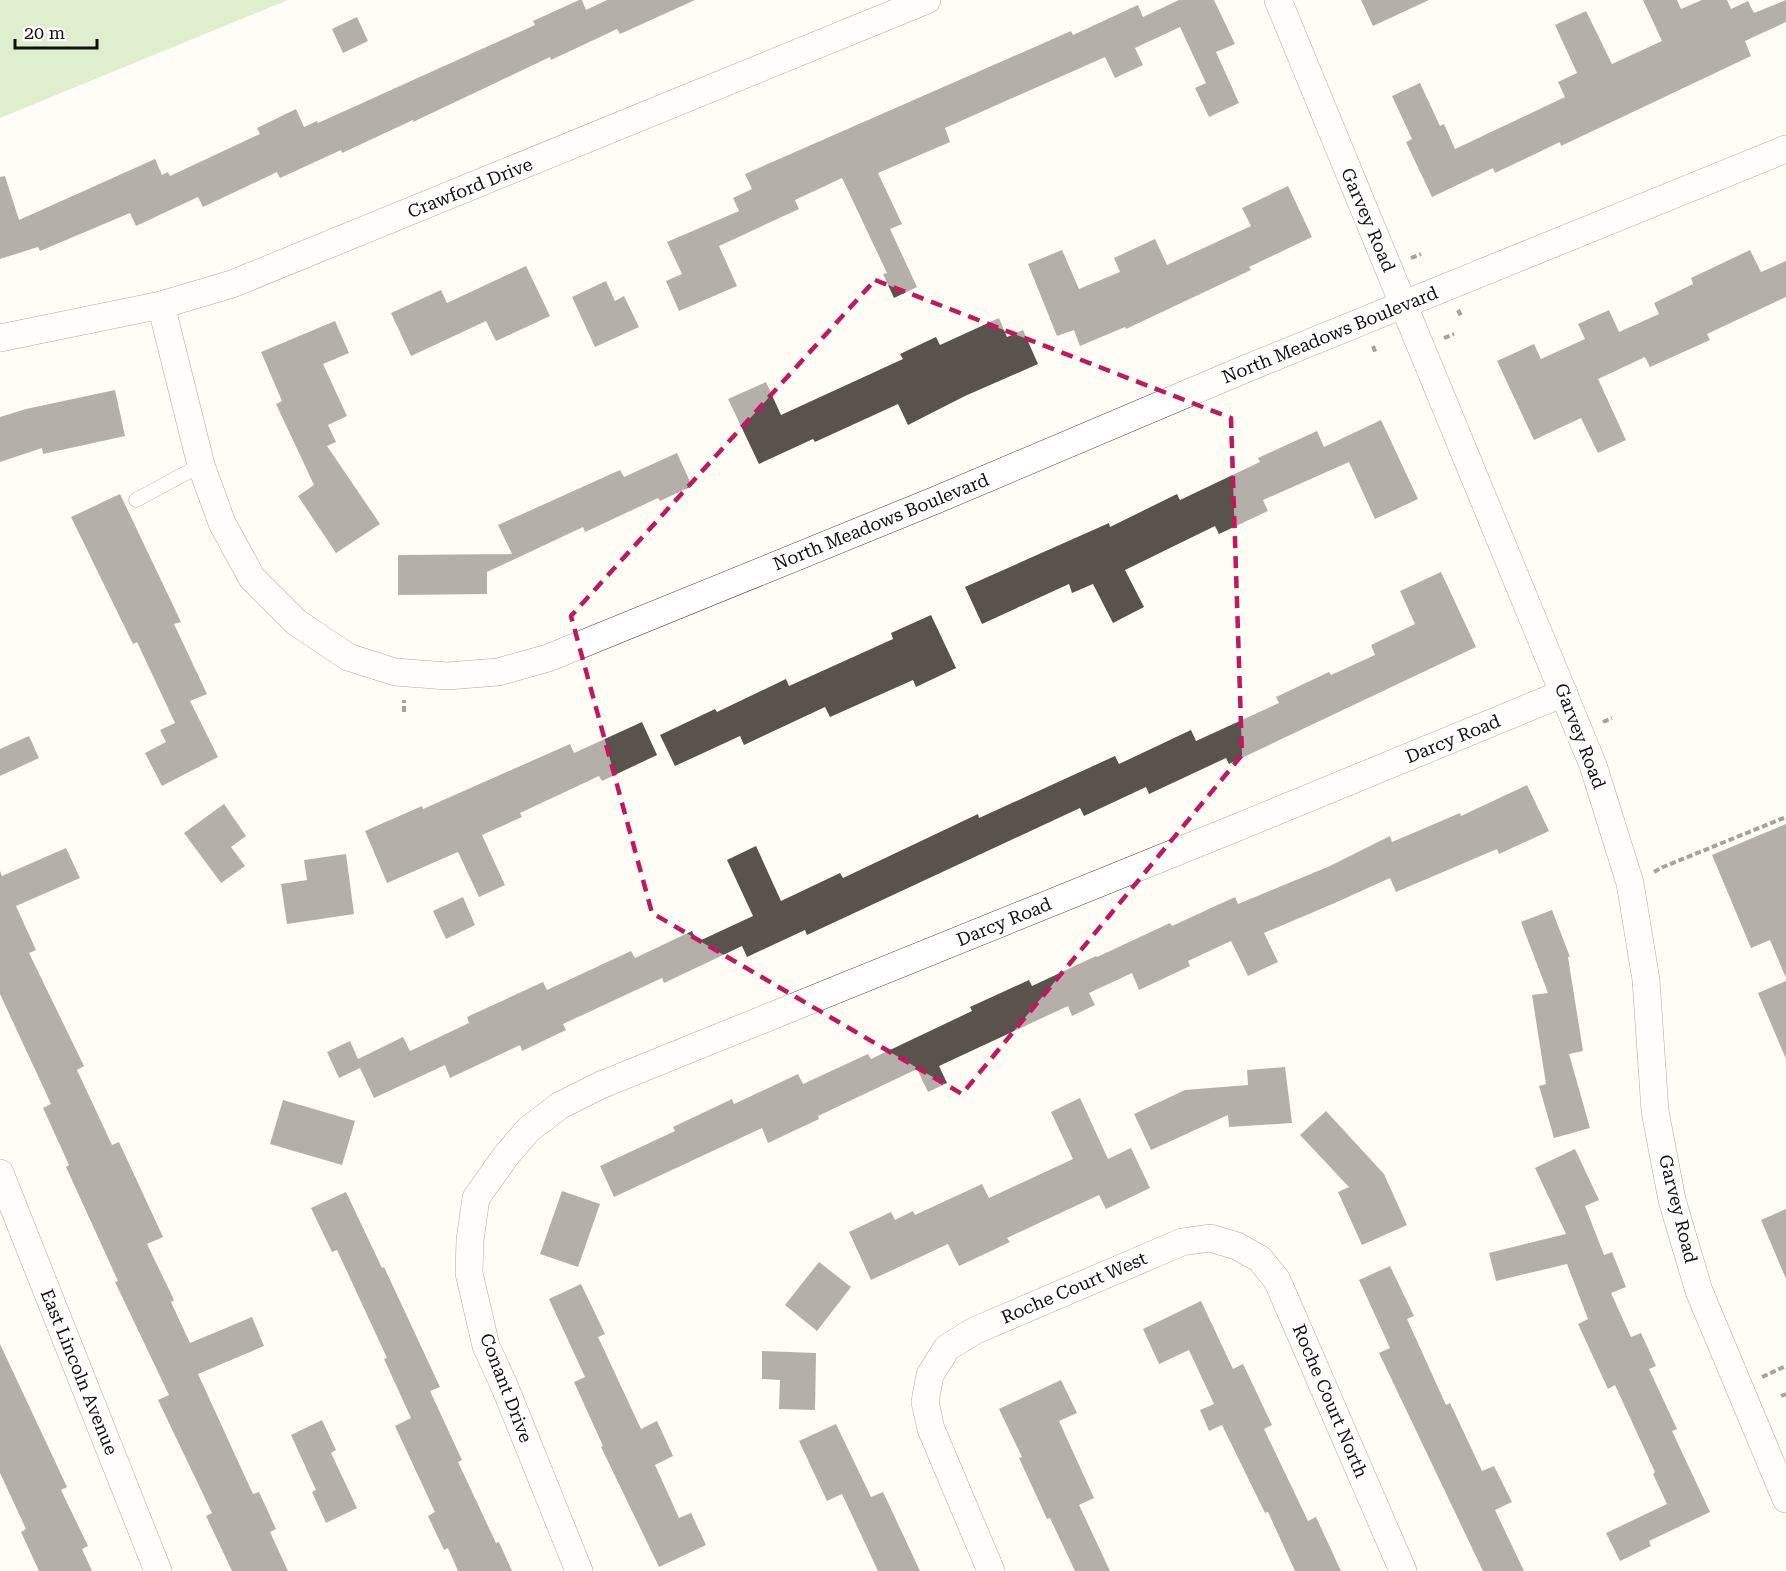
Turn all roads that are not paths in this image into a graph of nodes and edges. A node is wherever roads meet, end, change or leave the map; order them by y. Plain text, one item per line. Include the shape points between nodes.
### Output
1 (927, 0) edge
2 (1278, 0) edge
3 (1786, 149) edge
4 (162, 304) junction
5 (1404, 306) junction
6 (0, 338) edge
7 (201, 465) junction
8 (136, 500) dead end
9 (1564, 693) junction
10 (0, 1173) edge
11 (476, 1198) joint
12 (1237, 1246) joint
13 (1786, 1499) edge
14 (158, 1571) edge
15 (579, 1571) edge
16 (991, 1571) edge
17 (1403, 1571) edge

1 - 4 street, Crawford Drive via 309,254 232,284
2 - 5 street, Garvey Road
3 - 5 street, North Meadows Boulevard
4 - 6 street, Crawford Drive
4 - 7 street, North Meadows Boulevard
5 - 7 street, North Meadows Boulevard via 548,658 498,672 447,676 395,672 348,657 296,622 252,578 222,523
5 - 9 street, Garvey Road
7 - 8 lane
9 - 11 street, Darcy Road via 601,1085 559,1106 528,1130
9 - 13 street, Garvey Road via 1593,765 1630,883 1646,980 1655,1112 1672,1200 1699,1291
10 - 14 street, East Lincoln Avenue
11 - 15 street, Conant Drive via 469,1273 486,1346
12 - 16 street, Roche Court West via 1210,1238 1182,1242 974,1331 947,1348 930,1375 925,1402 931,1429
12 - 17 street, Roche Court North via 1260,1259 1277,1280

